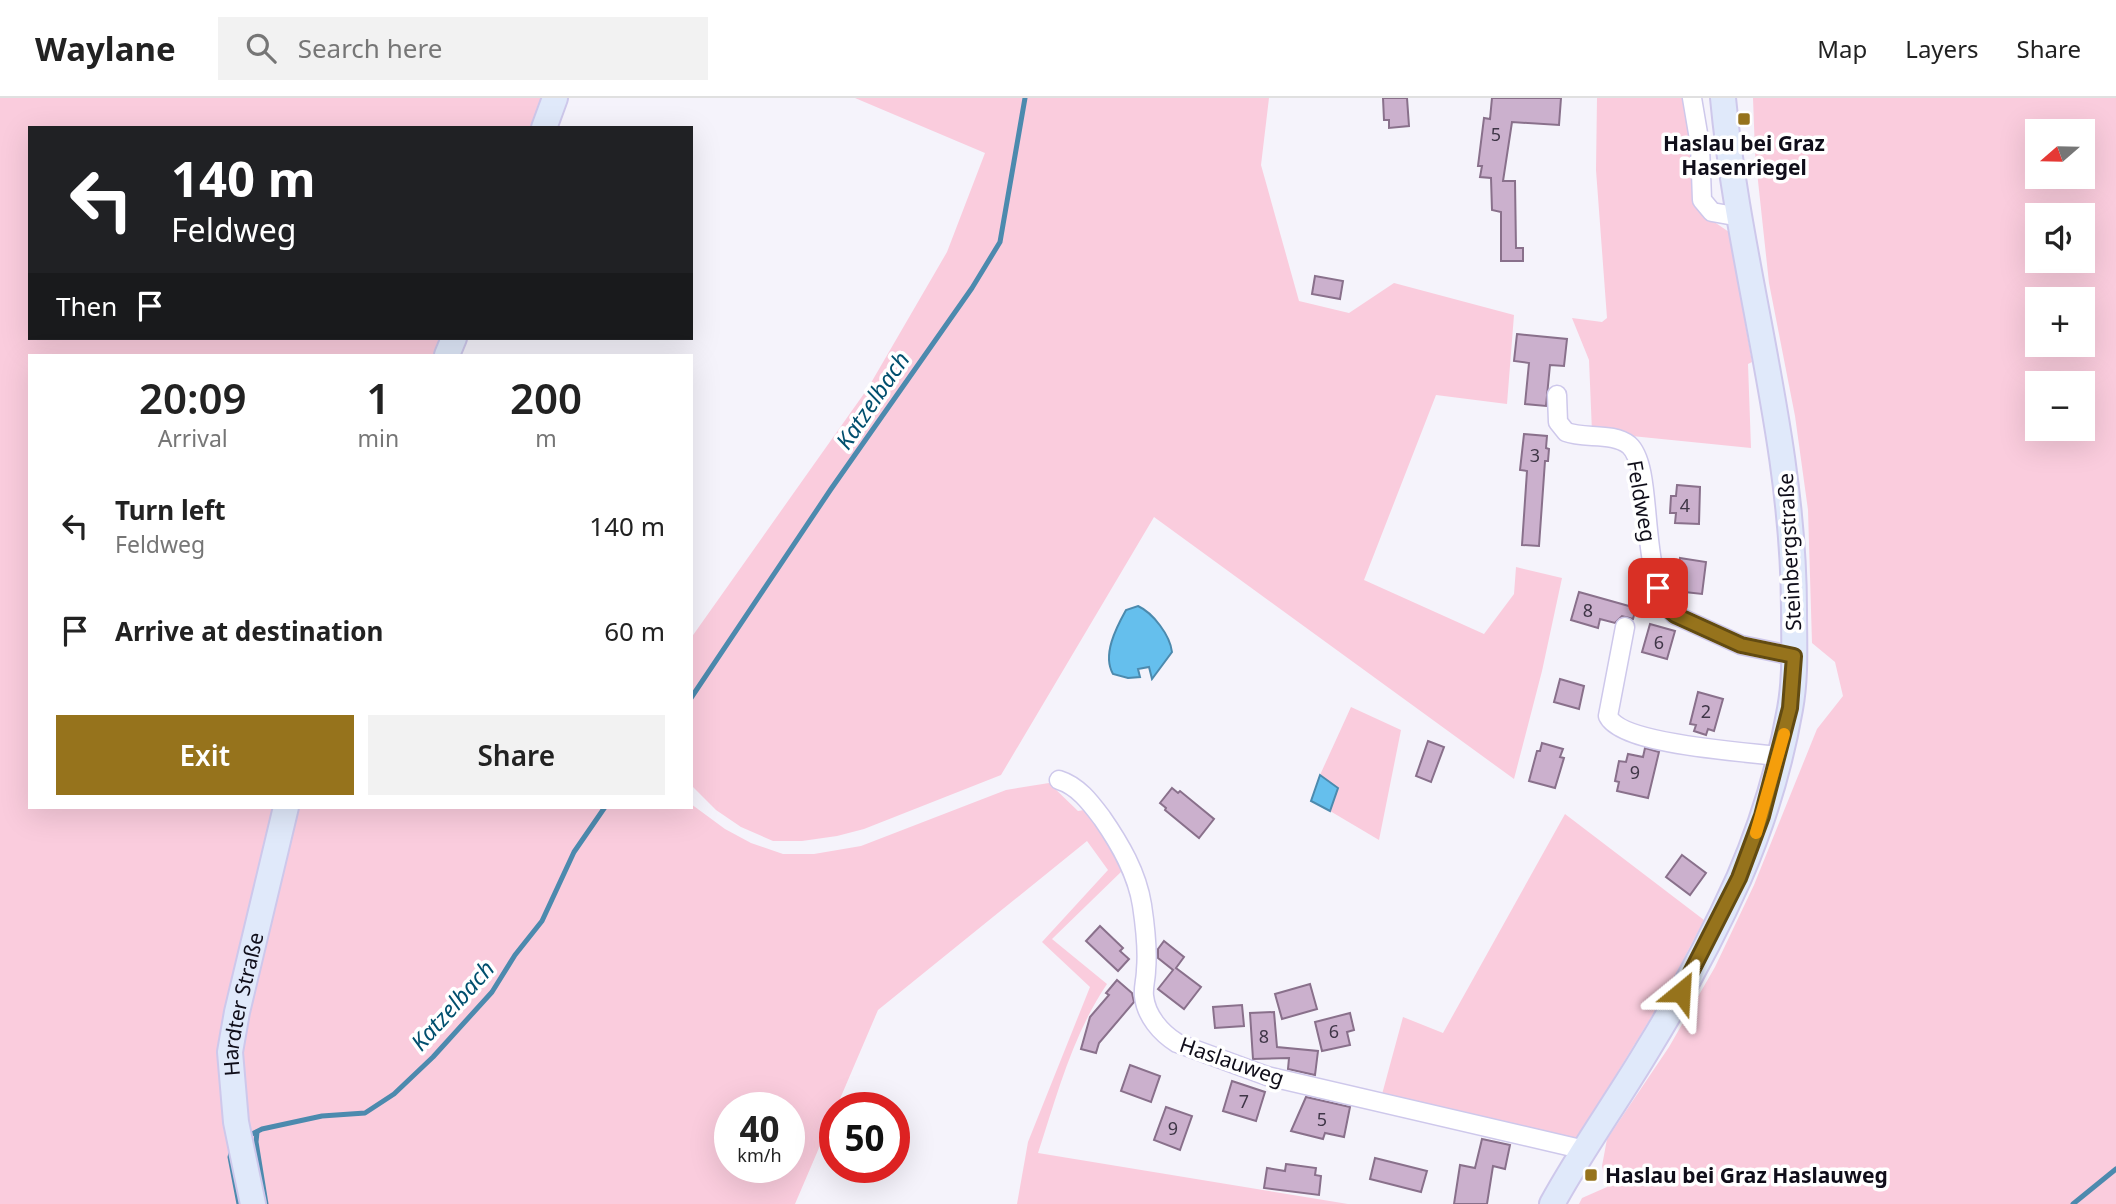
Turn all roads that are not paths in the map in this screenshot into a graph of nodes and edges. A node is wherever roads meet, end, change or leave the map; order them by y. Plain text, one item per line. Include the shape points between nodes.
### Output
1 (555, 98) edge
2 (1692, 98) edge
3 (1723, 98) edge
4 (545, 126) edge
5 (1740, 216) junction
6 (1557, 395) dead end
7 (1625, 627) dead end
8 (1794, 656) junction
9 (1779, 756) junction
10 (1059, 780) dead end
11 (286, 809) edge
12 (1585, 1150) junction
13 (253, 1204) edge
14 (1552, 1204) edge

1 - 4 main road
2 - 5 street via 1702,200 1712,212
3 - 5 main road, Steinbergstraße
5 - 8 main road, Steinbergstraße via 1791,517
6 - 8 street, Feldweg via 1558,422 1566,432 1624,442 1635,455 1658,588 1667,608 1741,645
7 - 9 street via 1608,716 1616,727 1686,746
8 - 9 main road, Steinbergstraße via 1790,708
9 - 12 main road, Steinbergstraße via 1739,878 1681,992
10 - 12 street, Haslauweg via 1088,801 1134,873 1142,905 1144,998 1167,1037 1267,1076
11 - 13 main road, Hardter Straße via 230,1052 236,1122
12 - 14 main road, Steinbergstraße

